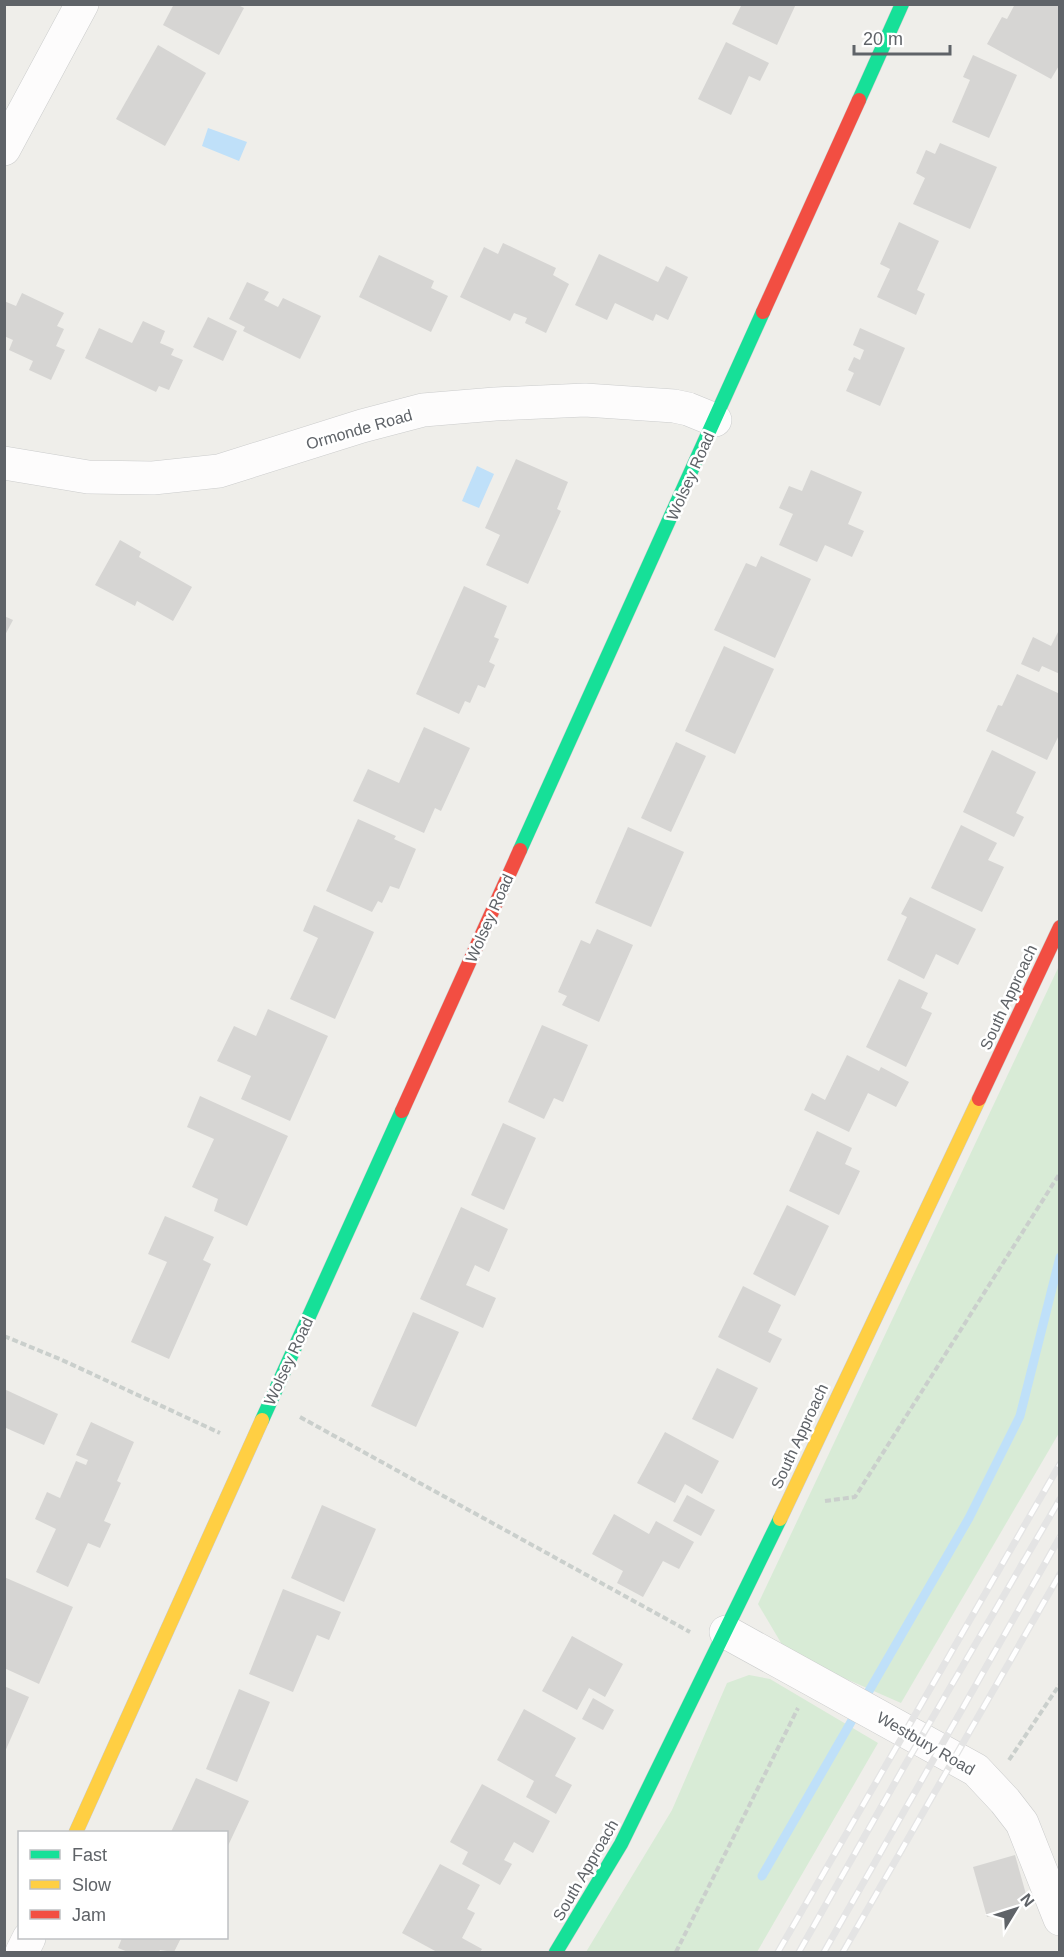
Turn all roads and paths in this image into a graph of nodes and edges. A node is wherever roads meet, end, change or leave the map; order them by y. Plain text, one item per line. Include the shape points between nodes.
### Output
1 (82, 4) edge
2 (902, 4) edge
3 (4, 149) edge
4 (715, 420) junction
5 (4, 463) edge
6 (1059, 927) edge
7 (1059, 1173) edge
8 (4, 1336) edge
9 (270, 1401) junction
10 (249, 1447) junction
11 (783, 1507) junction
12 (726, 1632) junction
13 (812, 1680) junction
14 (1059, 1684) edge
15 (991, 1785) junction
16 (77, 1831) edge
17 (1059, 1919) edge
18 (29, 1939) edge
19 (22, 1953) edge
20 (556, 1953) edge
21 (676, 1953) edge

1 - 3 street
2 - 4 street, Wolsey Road
4 - 5 street, Ormonde Road via 674,406 585,400 495,404 423,410 219,471 153,478 88,477
4 - 9 street, Wolsey Road
6 - 11 street, South Approach
7 - 11 path via 855,1497
8 - 10 path
9 - 10 street, Wolsey Road
9 - 12 path via 696,1635
10 - 16 street, Wolsey Road
11 - 12 street, South Approach
12 - 13 street, Westbury Road
12 - 20 street, South Approach via 621,1844
13 - 15 street, Westbury Road via 976,1770
13 - 21 path
14 - 15 path
15 - 17 street, Westbury Road via 1022,1823
18 - 19 street

